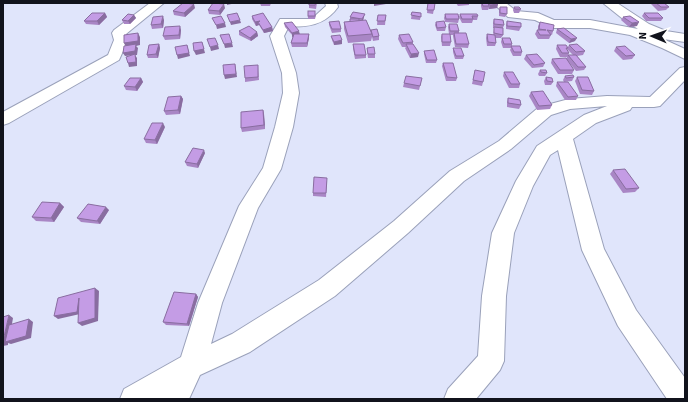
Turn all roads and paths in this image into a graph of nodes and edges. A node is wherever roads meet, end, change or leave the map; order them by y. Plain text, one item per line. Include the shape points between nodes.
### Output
1 (158, 3) edge
2 (331, 3) edge
3 (499, 3) edge
4 (609, 3) edge
5 (685, 38) edge
6 (685, 55) edge
7 (685, 71) edge
8 (654, 102) junction
9 (3, 119) edge
10 (564, 136) junction
11 (191, 366) junction
12 (134, 399) edge
13 (174, 399) edge
14 (458, 399) edge
15 (683, 399) edge

1 - 9 street via 120,33 121,40 114,57
2 - 11 street via 332,7 325,14 308,24 285,22 277,36 291,93 284,127 272,169 249,206 213,296
3 - 6 street via 512,14 538,17 552,24 590,24 633,32
4 - 5 street via 650,31
7 - 8 street
8 - 10 street via 624,106 590,119
8 - 11 street via 607,100 569,104 546,111 505,145 457,176 327,288 241,343
10 - 14 street via 543,151 523,186 503,233 494,296 491,361
10 - 15 street via 592,250 627,318
11 - 12 street
11 - 13 street

